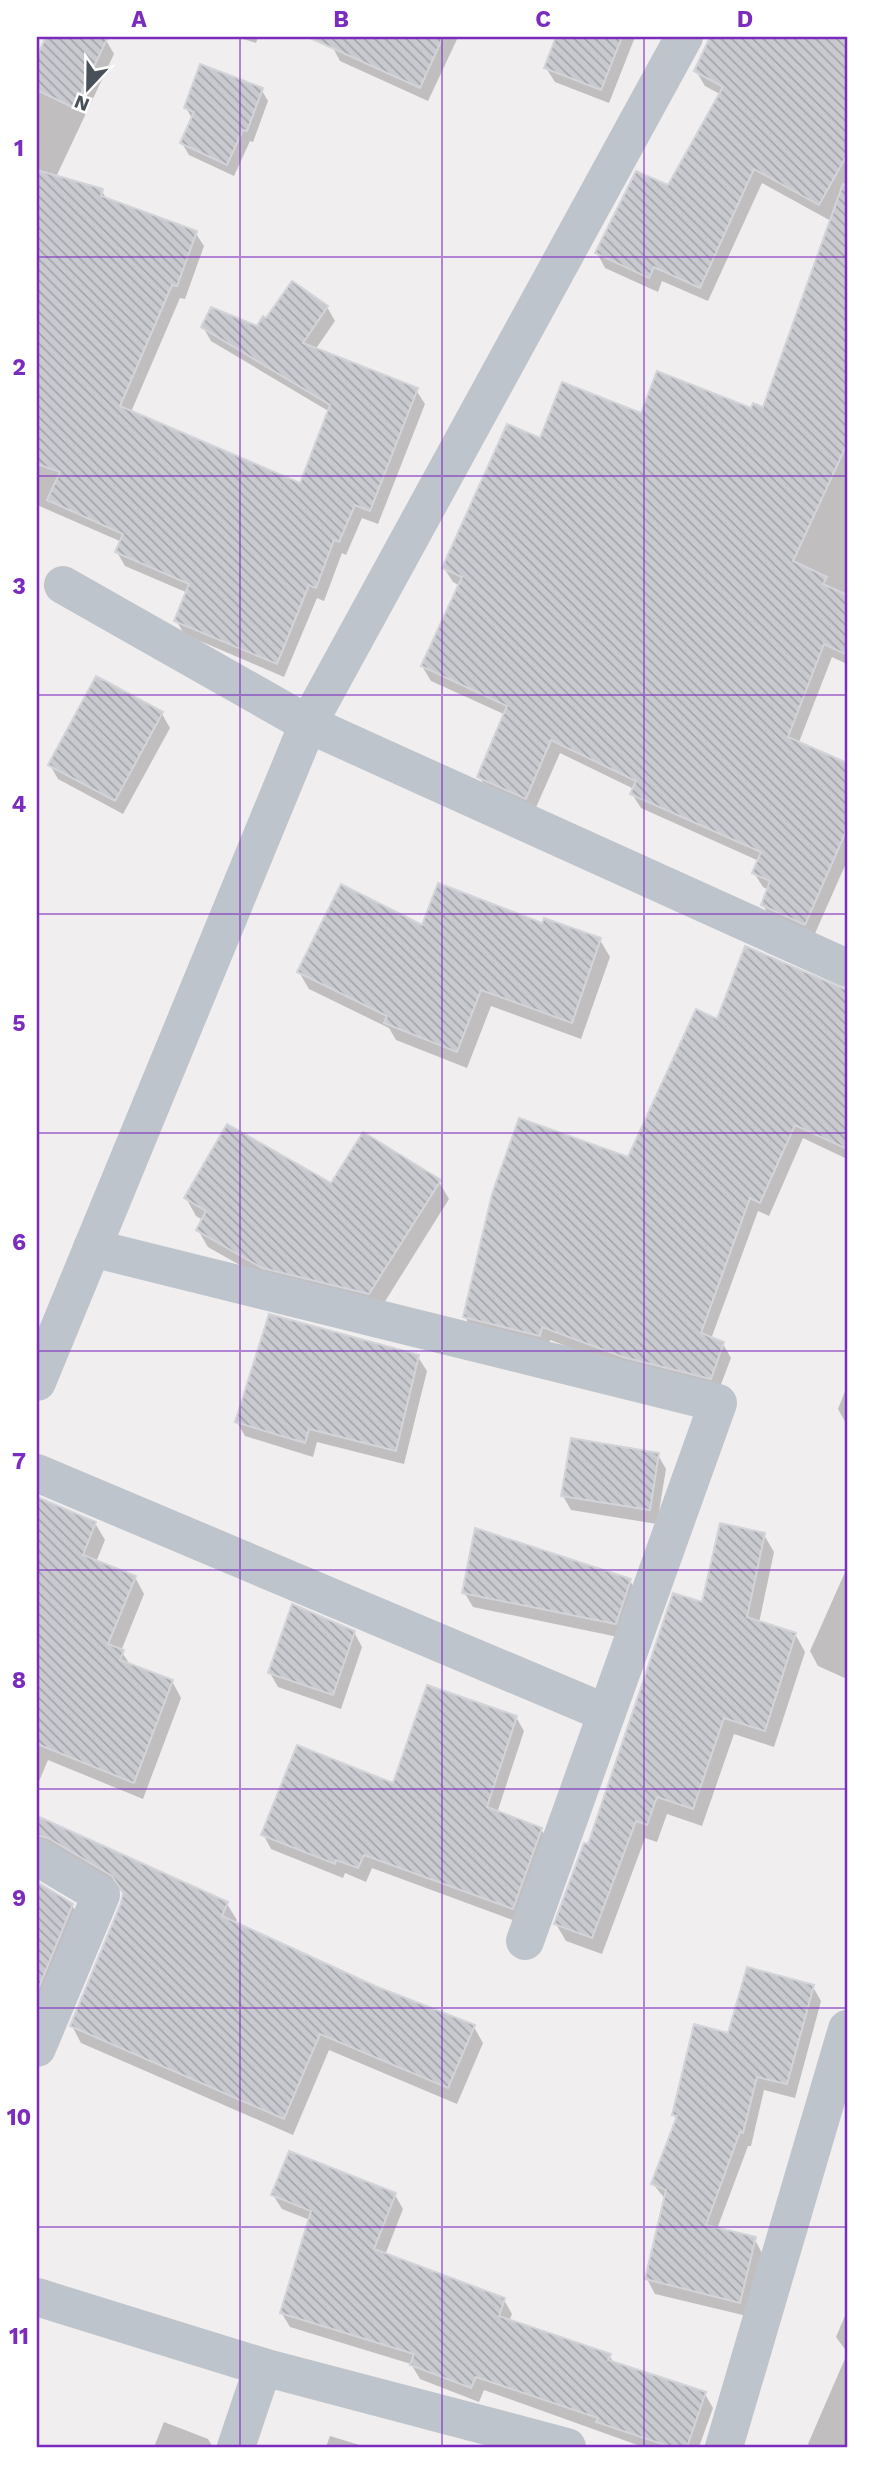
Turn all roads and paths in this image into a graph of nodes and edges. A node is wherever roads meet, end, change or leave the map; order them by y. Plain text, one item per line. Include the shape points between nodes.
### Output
1 (684, 37) edge
2 (63, 584) dead end
3 (308, 724) junction
4 (847, 968) edge
5 (92, 1248) junction
6 (37, 1382) edge
7 (37, 1473) edge
8 (606, 1713) junction
9 (37, 1857) edge
10 (525, 1941) dead end
11 (847, 2029) edge
12 (37, 2048) edge
13 (37, 2297) edge
14 (263, 2367) junction
15 (236, 2447) edge
16 (567, 2447) edge
17 (724, 2447) edge

1 - 3 street
2 - 3 street
3 - 4 street
3 - 5 street
5 - 6 street
5 - 8 street via 718,1403
7 - 8 street
8 - 10 street
9 - 12 street via 101,1895
11 - 17 street
13 - 14 street
14 - 15 street
14 - 16 street

